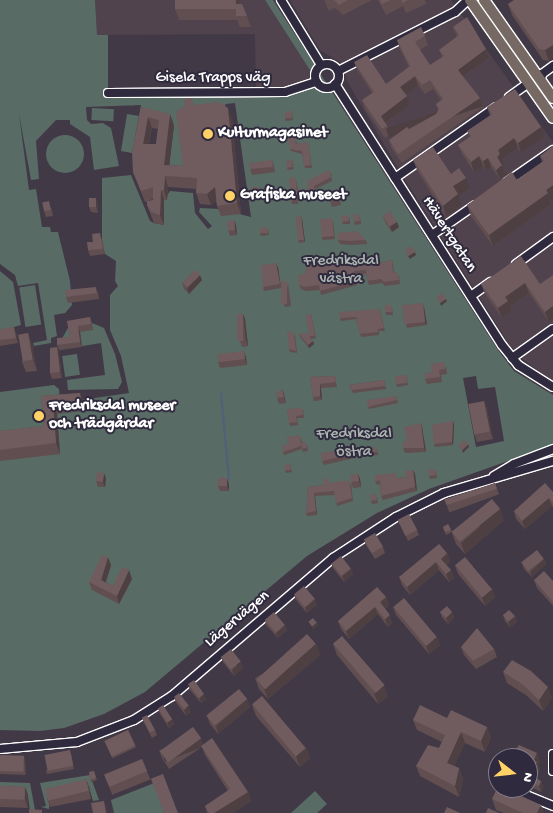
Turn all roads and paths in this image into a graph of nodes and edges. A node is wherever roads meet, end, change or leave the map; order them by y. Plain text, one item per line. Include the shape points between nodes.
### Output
1 (281, 0) edge
2 (469, 0) edge
3 (484, 0) edge
4 (321, 65) junction
5 (338, 71) junction
6 (547, 72) edge
7 (316, 82) junction
8 (335, 84) junction
9 (528, 84) junction
10 (108, 93) dead end
11 (553, 98) edge
12 (553, 118) edge
13 (553, 150) edge
14 (395, 178) junction
15 (496, 190) edge
16 (480, 201) edge
17 (432, 235) junction
18 (553, 238) edge
19 (508, 269) edge
20 (501, 275) edge
21 (471, 296) junction
22 (553, 329) edge
23 (512, 358) junction
24 (553, 387) edge
25 (553, 449) edge
26 (553, 461) edge
27 (484, 482) junction
28 (0, 748) edge
29 (553, 754) edge
30 (553, 771) edge
31 (533, 798) edge
32 (553, 806) edge

1 - 4 street
2 - 5 street via 455,12
2 - 9 main road
3 - 6 main road
4 - 5 street via 331,64
4 - 7 street via 315,72
5 - 8 street
6 - 11 main road
7 - 8 street via 325,88
7 - 10 street, Gisela Trapps väg via 285,92
8 - 14 street, Hävertgatan
9 - 12 main road
9 - 14 street
13 - 15 street
14 - 17 street, Hävertgatan
16 - 17 street
17 - 21 street, Hävertgatan
18 - 19 street
20 - 21 street
21 - 23 street, Hävertgatan
22 - 23 street
23 - 24 street, Hävertgatan
25 - 27 street, Lägervägen via 514,464
26 - 27 street, Lägervägen
27 - 28 street, Lägervägen via 416,505 356,542 172,696 134,720 77,742
29 - 30 street
31 - 32 street

